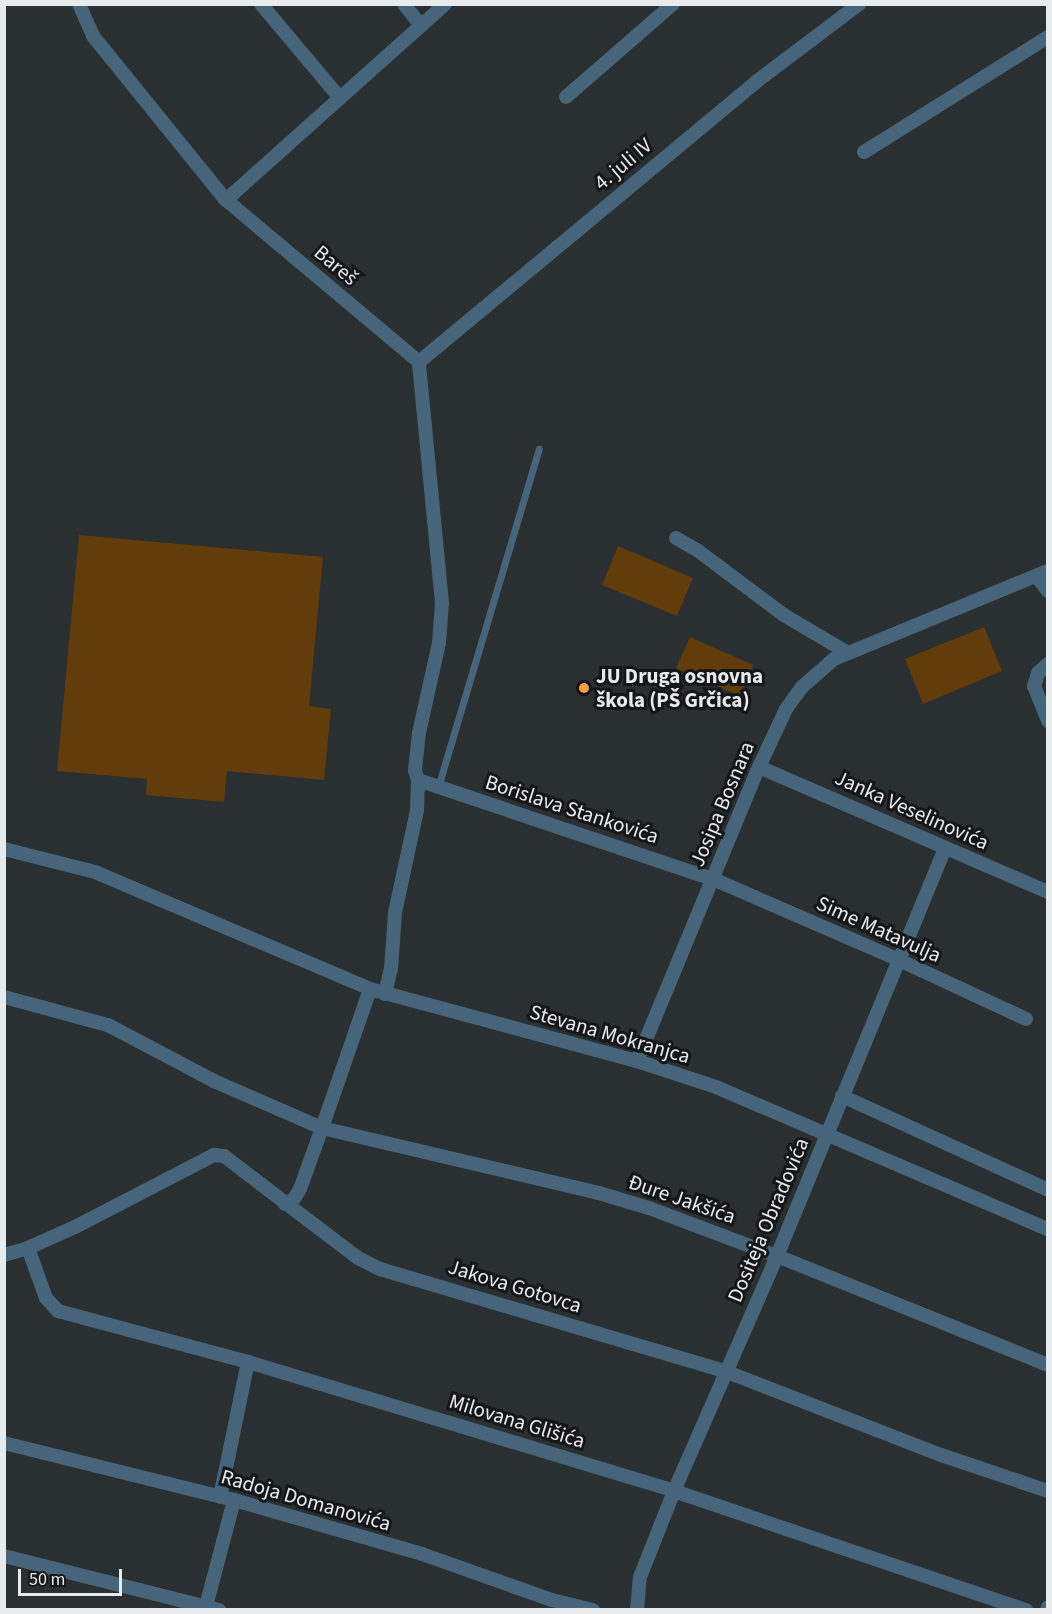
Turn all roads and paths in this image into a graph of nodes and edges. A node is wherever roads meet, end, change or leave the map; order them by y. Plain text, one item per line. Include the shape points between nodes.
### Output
1 (80, 4) edge
2 (261, 4) edge
3 (404, 4) edge
4 (446, 4) edge
5 (674, 4) edge
6 (859, 4) edge
7 (421, 26) junction
8 (1047, 37) edge
9 (566, 97) dead end
10 (340, 98) junction
11 (864, 152) dead end
12 (226, 200) junction
13 (419, 362) junction
14 (539, 449) dead end
15 (676, 538) dead end
16 (1042, 574) edge
17 (1047, 591) edge
18 (848, 653) junction
19 (1047, 664) edge
20 (1047, 721) edge
21 (759, 767) junction
22 (418, 780) junction
23 (438, 787) junction
24 (945, 848) junction
25 (4, 849) edge
26 (713, 879) junction
27 (1047, 892) edge
28 (899, 960) junction
29 (370, 989) junction
30 (385, 994) junction
31 (4, 997) edge
32 (1026, 1020) dead end
33 (637, 1060) junction
34 (842, 1096) junction
35 (322, 1128) junction
36 (827, 1133) junction
37 (1047, 1190) edge
38 (285, 1204) junction
39 (1047, 1229) edge
40 (28, 1248) junction
41 (4, 1255) edge
42 (777, 1256) junction
43 (248, 1362) junction
44 (1047, 1365) edge
45 (727, 1372) junction
46 (4, 1443) edge
47 (674, 1491) junction
48 (1047, 1491) edge
49 (227, 1499) junction
50 (4, 1556) edge
51 (210, 1608) edge
52 (593, 1610) edge
53 (636, 1610) edge
54 (1026, 1610) edge

1 - 12 street, Bareš via 93,36
2 - 10 street
3 - 7 street
4 - 7 street
5 - 9 street
6 - 13 street, 4. juli IV via 757,81
7 - 10 street
8 - 11 street
10 - 12 street
12 - 13 street, Bareš
13 - 22 street via 442,603 439,643 419,733 415,770
14 - 23 lane
15 - 18 street via 784,615
16 - 17 street
16 - 18 street, Josipa Bosnara
18 - 21 street, Josipa Bosnara via 834,659 802,687 786,709
19 - 20 street via 1038,673 1034,686
21 - 24 street, Janka Veselinovića
21 - 26 street, Josipa Bosnara
22 - 23 street, Borislava Stankovića
22 - 30 street via 417,810 395,913
23 - 26 street, Borislava Stankovića
24 - 27 street, Janka Veselinovića
24 - 28 street, Dositeja Obradovića
25 - 29 street, Stevana Mokranjca via 95,872
26 - 28 street, Sime Matavulja
26 - 33 street, Josipa Bosnara
28 - 32 street, Sime Matavulja
28 - 34 street, Dositeja Obradovića
29 - 30 street, Stevana Mokranjca
29 - 35 street
30 - 33 street, Stevana Mokranjca
31 - 35 street, Đure Jakšića via 108,1025 214,1081
33 - 36 street, Stevana Mokranjca via 716,1087
34 - 36 street, Dositeja Obradovića
34 - 37 street
35 - 38 street via 300,1189
35 - 42 street, Đure Jakšića via 599,1193
36 - 39 street, Stevana Mokranjca
36 - 42 street, Dositeja Obradovića
38 - 40 street, Jakova Gotovca via 228,1157 214,1155
38 - 45 street, Jakova Gotovca via 358,1258 380,1269
40 - 41 street, Jakova Gotovca
40 - 43 street, Milovana Glišića via 46,1298 58,1311
42 - 44 street, Đure Jakšića
42 - 45 street, Dositeja Obradovića
43 - 47 street, Milovana Glišića
43 - 49 street
45 - 47 street, Dositeja Obradovića
45 - 48 street, Jakova Gotovca via 910,1444
46 - 49 street, Radoja Domanovića
47 - 53 street, Dositeja Obradovića via 640,1577
47 - 54 street, Milovana Glišića
49 - 51 street
49 - 52 street, Radoja Domanovića via 423,1554 552,1600
50 - 51 street

